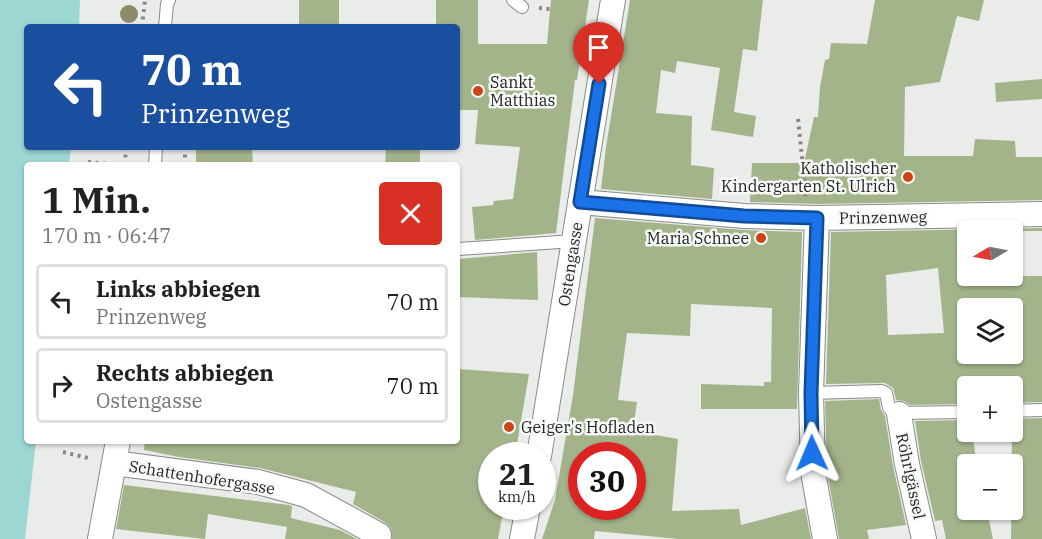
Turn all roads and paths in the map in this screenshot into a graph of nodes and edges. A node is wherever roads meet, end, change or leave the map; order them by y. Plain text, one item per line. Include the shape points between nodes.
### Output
1 (145, 0) edge
2 (169, 0) edge
3 (613, 0) edge
4 (142, 24) edge
5 (165, 24) edge
6 (798, 119) dead end
7 (580, 202) junction
8 (1042, 214) edge
9 (812, 218) junction
10 (574, 241) junction
11 (460, 249) edge
12 (811, 393) junction
13 (1042, 410) edge
14 (1023, 411) edge
15 (957, 412) edge
16 (899, 414) junction
17 (541, 442) edge
18 (116, 452) edge
19 (526, 520) edge
20 (383, 537) edge
21 (100, 539) edge
22 (522, 539) edge
23 (825, 539) edge
24 (924, 539) edge

1 - 4 path
2 - 5 lane
3 - 7 street, Ostengasse
6 - 9 path
7 - 9 street, Prinzenweg
7 - 10 street, Ostengasse
8 - 9 street, Prinzenweg
9 - 12 street
10 - 11 lane
10 - 17 street, Ostengasse
12 - 16 lane via 885,392 889,408
12 - 23 street via 813,472
13 - 14 lane
15 - 16 lane
16 - 24 street, Röhrlgässel
18 - 20 street, Schattenhofergasse via 306,495
18 - 21 street
19 - 22 street

